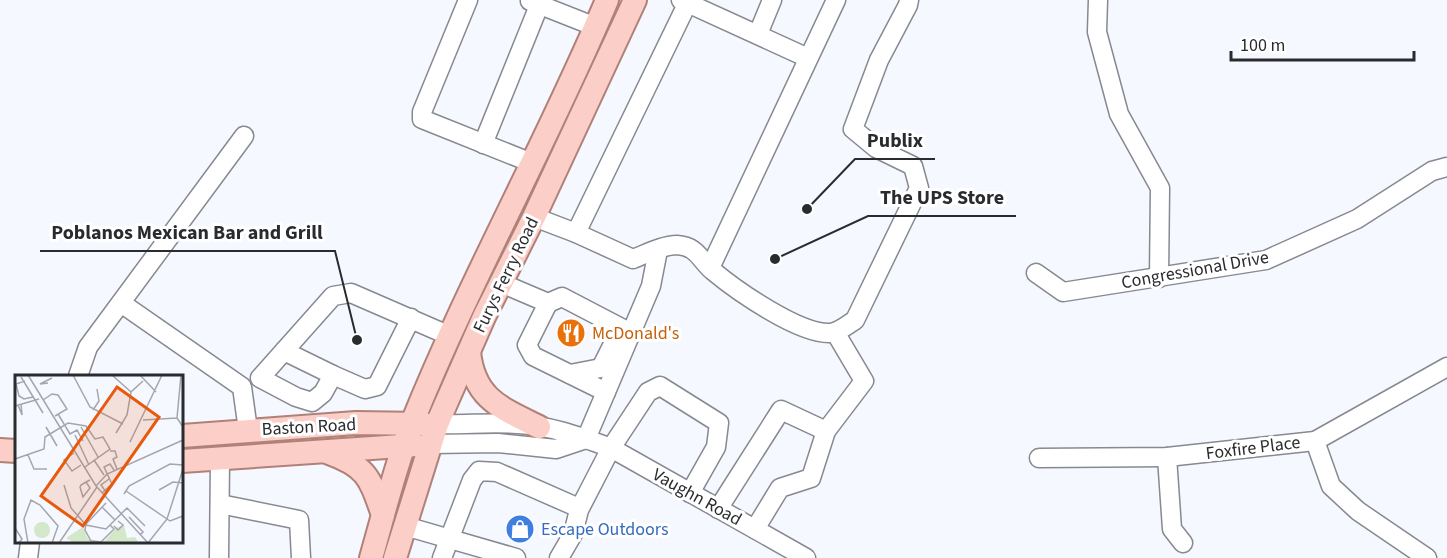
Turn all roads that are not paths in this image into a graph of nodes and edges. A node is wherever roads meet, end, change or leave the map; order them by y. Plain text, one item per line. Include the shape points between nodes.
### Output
1 (468, 0) edge
2 (607, 0) edge
3 (635, 0) edge
4 (772, 0) edge
5 (836, 0) edge
6 (909, 0) edge
7 (1098, 0) edge
8 (686, 1) edge
9 (534, 2) edge
10 (596, 27) junction
11 (758, 34) junction
12 (808, 58) junction
13 (244, 136) dead end
14 (483, 144) junction
15 (532, 163) junction
16 (1447, 167) edge
17 (534, 218) junction
18 (576, 234) junction
19 (658, 250) junction
20 (710, 268) junction
21 (1036, 273) dead end
22 (1159, 278) junction
23 (501, 283) junction
24 (121, 303) junction
25 (548, 303) junction
26 (601, 317) junction
27 (411, 318) junction
28 (835, 332) junction
29 (631, 333) junction
30 (450, 336) junction
31 (284, 351) junction
32 (469, 352) junction
33 (1447, 367) edge
34 (570, 374) junction
35 (78, 375) edge
36 (333, 375) junction
37 (260, 378) junction
38 (242, 387) junction
39 (606, 392) junction
40 (412, 424) junction
41 (539, 427) junction
42 (248, 430) junction
43 (826, 431) junction
44 (434, 434) junction
45 (183, 436) edge
46 (586, 439) junction
47 (1315, 441) junction
48 (405, 446) junction
49 (611, 448) junction
50 (0, 450) edge
51 (15, 451) edge
52 (325, 451) junction
53 (1167, 457) junction
54 (1039, 458) dead end
55 (220, 459) junction
56 (183, 461) edge
57 (690, 493) junction
58 (220, 504) junction
59 (579, 508) junction
60 (718, 509) junction
61 (383, 515) junction
62 (405, 526) junction
63 (755, 529) junction
64 (449, 537) junction
65 (30, 543) edge
66 (1183, 543) dead end
67 (28, 558) edge
68 (219, 558) edge
69 (301, 558) edge
70 (371, 558) edge
71 (395, 558) edge
72 (442, 558) edge
73 (516, 558) edge
74 (559, 558) edge
75 (806, 558) edge
76 (1427, 558) edge

1 - 14 street via 422,119
2 - 10 main road, Furys Ferry Road
3 - 17 main road, Furys Ferry Road
4 - 11 street
5 - 12 street
6 - 28 street via 879,60 853,129 876,148 913,166 919,188 855,320
7 - 22 street via 1098,32 1119,114 1160,188
8 - 11 street
8 - 18 street
9 - 10 street
9 - 14 street
10 - 15 main road, Furys Ferry Road
11 - 12 street
12 - 20 street
13 - 24 street
14 - 15 street
15 - 30 main road, Furys Ferry Road
16 - 22 street, Congressional Drive via 1432,171 1357,219 1266,260
17 - 18 street
17 - 23 main road, Furys Ferry Road
18 - 19 street via 633,259
19 - 20 street via 676,245 695,250
19 - 29 street via 651,286
20 - 28 street via 785,318 807,329
21 - 22 street, Congressional Drive via 1063,292
23 - 25 street
23 - 32 main road, Furys Ferry Road
24 - 35 street via 88,347
24 - 38 street
25 - 26 street via 562,297
25 - 34 street via 527,345 533,356
26 - 29 street
26 - 34 street via 615,340 601,368
27 - 30 street
27 - 31 street via 351,293 333,296
27 - 36 street via 377,386 365,389
28 - 43 street via 864,381
29 - 39 street
30 - 40 main road, Furys Ferry Road
31 - 36 street
31 - 37 street
32 - 41 main road via 471,370 481,390 502,409
32 - 44 main road, Furys Ferry Road
33 - 47 street, Foxfire Place
34 - 39 street
36 - 37 street via 323,393 312,402
37 - 38 street
38 - 42 street
39 - 46 street
40 - 42 main road, Baston Road via 356,423
40 - 44 main road, Baston Road
40 - 48 main road, Furys Ferry Road
41 - 44 street, Vaughn Road via 518,424
41 - 46 street, Vaughn Road
42 - 45 main road, Baston Road
43 - 60 street via 781,410
43 - 63 street via 811,478 780,488
44 - 46 street via 556,449
44 - 48 main road, Baston Road
44 - 62 main road, Furys Ferry Road
46 - 49 street, Vaughn Road
47 - 53 street, Foxfire Place
47 - 76 street via 1331,486 1358,511
48 - 52 main road, Baston Road
48 - 61 main road, Furys Ferry Road
49 - 57 street, Vaughn Road
49 - 57 street via 648,392 660,386 719,423 716,447
49 - 59 street
50 - 51 main road
52 - 55 main road, Baston Road
52 - 61 main road via 350,460 369,477
53 - 54 street, Foxfire Place
53 - 66 street via 1172,529
55 - 56 main road, Baston Road
55 - 58 street
57 - 60 street, Vaughn Road
58 - 68 street
58 - 69 street via 300,520
59 - 64 street via 497,472 480,471 472,480
59 - 74 street via 573,534
60 - 63 street, Vaughn Road
61 - 70 main road, Furys Ferry Road
62 - 64 street
62 - 71 main road, Furys Ferry Road
63 - 75 street, Vaughn Road
64 - 72 street
64 - 73 street
65 - 67 street

